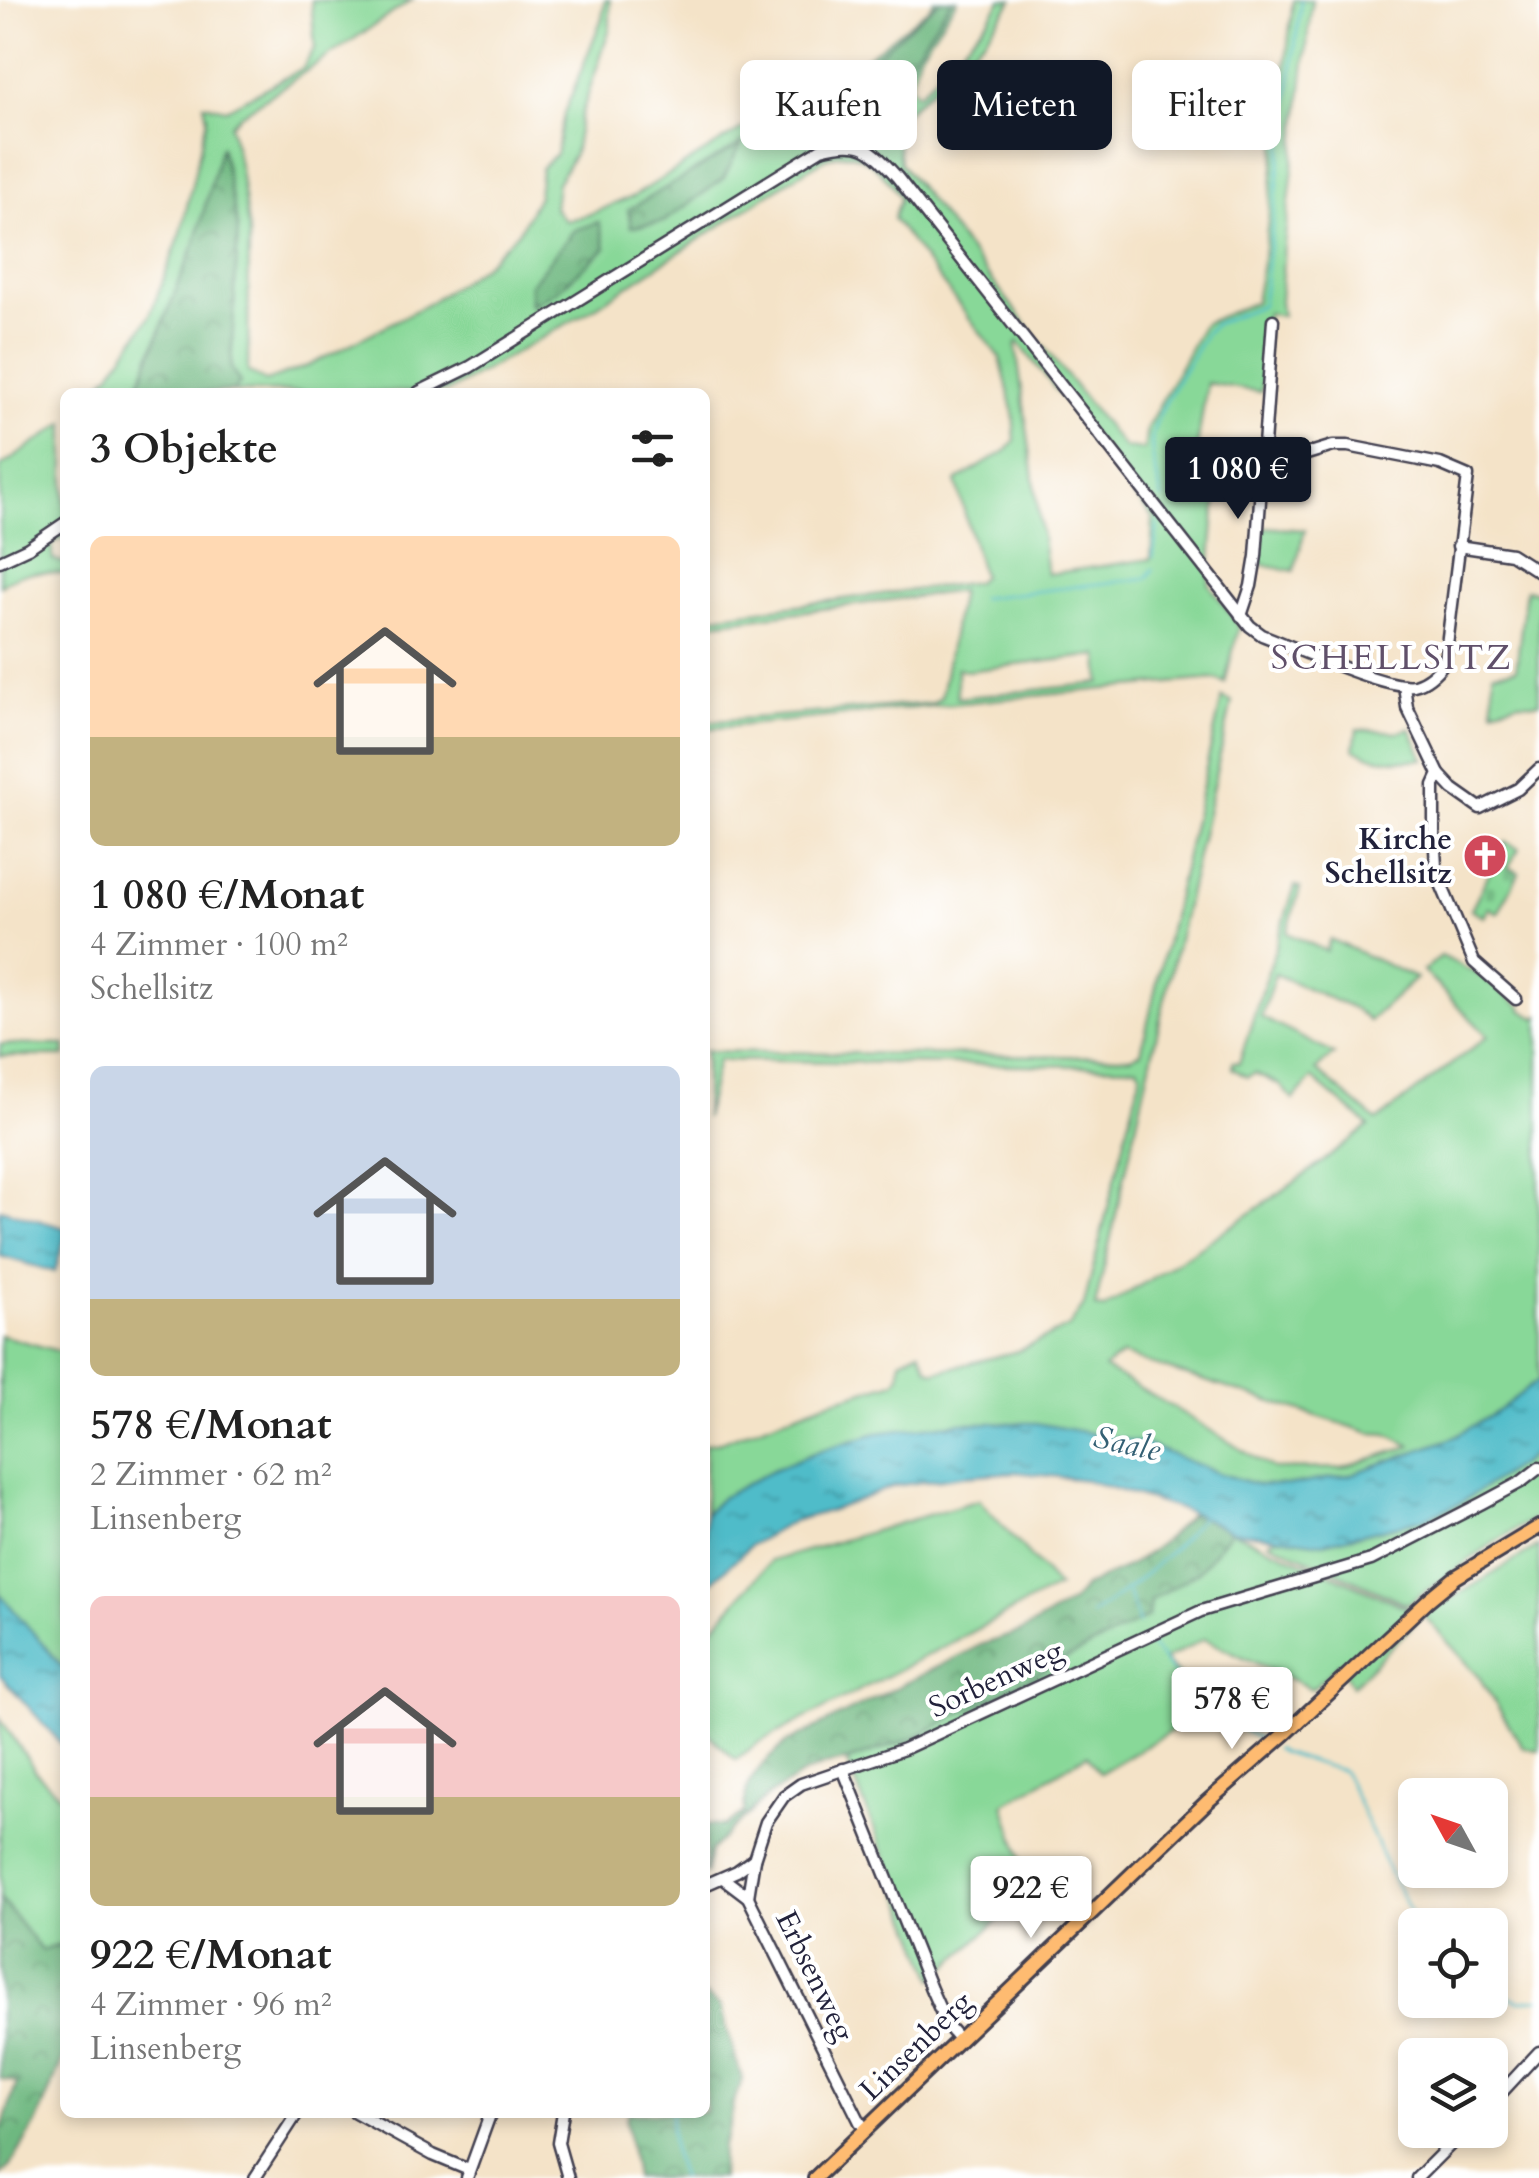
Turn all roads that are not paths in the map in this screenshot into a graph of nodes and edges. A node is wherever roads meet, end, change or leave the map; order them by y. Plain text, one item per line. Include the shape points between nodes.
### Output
1 (1273, 320) dead end
2 (427, 388) edge
3 (1262, 462) junction
4 (60, 527) edge
5 (1458, 546) junction
6 (0, 562) edge
7 (1539, 572) edge
8 (1241, 616) junction
9 (1404, 685) junction
10 (1539, 769) edge
11 (1439, 774) junction
12 (1516, 999) dead end
13 (1539, 1468) edge
14 (1539, 1527) edge
15 (843, 1770) junction
16 (754, 1859) junction
17 (723, 1878) junction
18 (710, 1883) edge
19 (748, 1897) junction
20 (959, 2040) junction
21 (1539, 2052) edge
22 (1508, 2086) edge
23 (294, 2118) edge
24 (366, 2118) edge
25 (489, 2118) edge
26 (562, 2118) edge
27 (866, 2130) junction
28 (1447, 2148) edge
29 (468, 2174) edge
30 (255, 2178) edge
31 (568, 2178) edge
32 (816, 2178) edge
33 (1417, 2178) edge

1 - 3 street
2 - 8 street via 822,149 861,147 897,177
3 - 5 street via 1348,446 1456,470 1468,476
3 - 8 street via 1252,586
4 - 6 street
5 - 7 street via 1511,554
5 - 9 street via 1445,661 1436,673
8 - 9 street via 1262,634
9 - 11 street via 1407,707
10 - 11 street via 1518,789 1480,808
11 - 12 street via 1434,831 1441,884 1474,962
13 - 15 street, Sorbenweg via 1371,1560 1201,1611 904,1749
14 - 20 main road, Linsenberg via 1446,1584
15 - 16 street, Sorbenweg via 784,1796 766,1822
15 - 20 street
16 - 17 street
16 - 19 street, Sorbenweg
17 - 18 street
17 - 19 street
19 - 27 street, Erbsenweg
20 - 27 main road, Linsenberg
21 - 22 street
23 - 30 street
24 - 29 street
25 - 29 street
26 - 31 street via 558,2143
27 - 32 main road, Linsenberg
28 - 33 street

